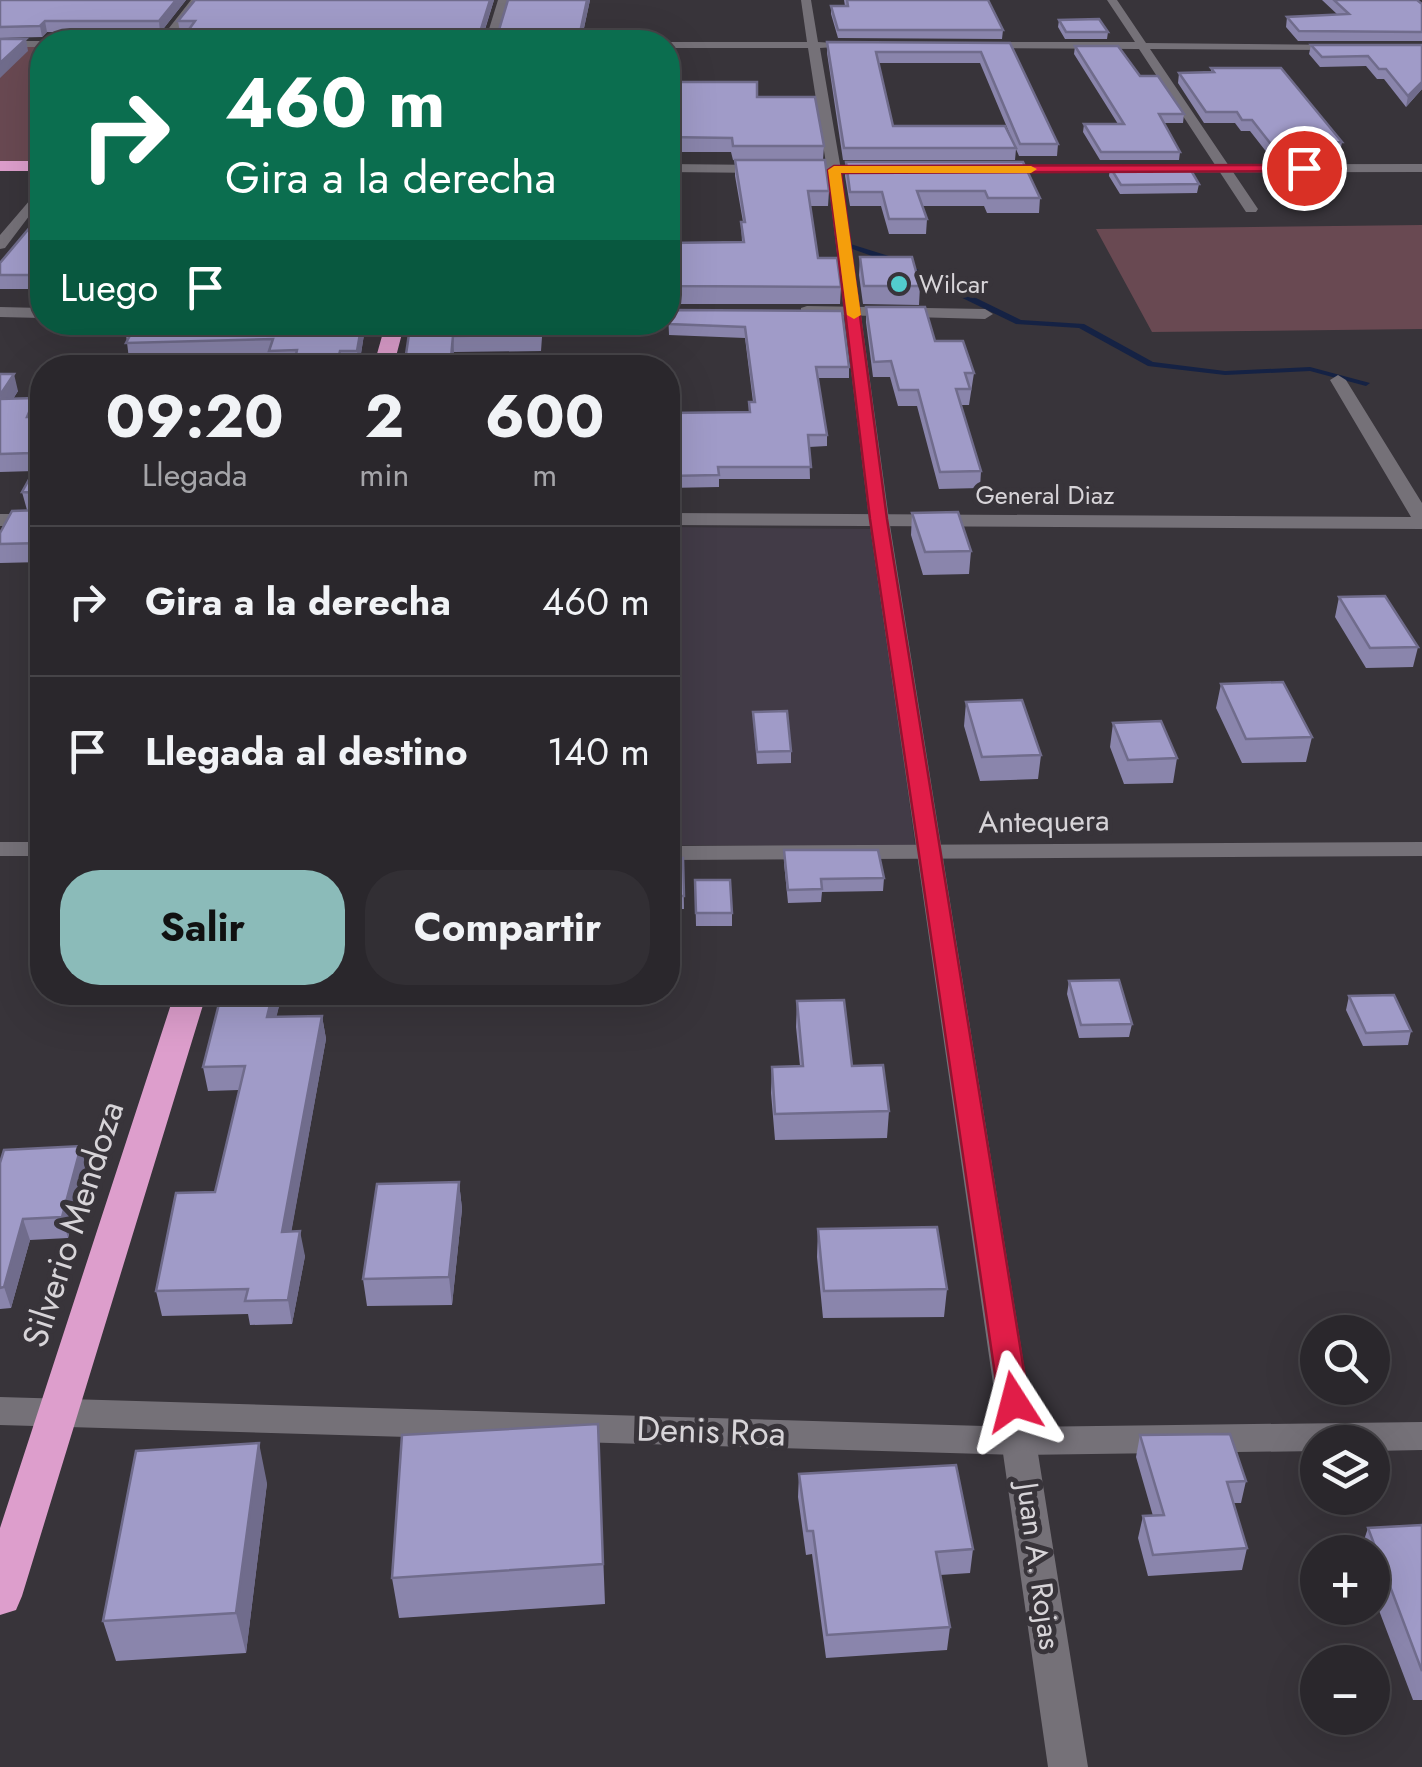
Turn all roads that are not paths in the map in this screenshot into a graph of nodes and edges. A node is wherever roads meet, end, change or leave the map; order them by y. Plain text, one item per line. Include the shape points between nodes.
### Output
1 (196, 0) edge
2 (503, 0) edge
3 (806, 0) edge
4 (1112, 0) edge
5 (172, 30) edge
6 (494, 30) edge
7 (0, 44) edge
8 (30, 44) edge
9 (813, 45) junction
10 (871, 45) edge
11 (967, 45) edge
12 (680, 46) edge
13 (1140, 46) junction
14 (1366, 48) edge
15 (0, 166) edge
16 (30, 166) edge
17 (680, 168) edge
18 (1225, 168) junction
19 (1422, 168) edge
20 (778, 169) edge
21 (971, 169) edge
22 (816, 170) edge
23 (834, 170) junction
24 (854, 170) edge
25 (30, 206) edge
26 (1251, 209) dead end
27 (0, 245) edge
28 (853, 311) junction
29 (0, 312) edge
30 (30, 312) edge
31 (798, 312) edge
32 (985, 314) dead end
33 (1338, 380) dead end
34 (680, 519) edge
35 (878, 519) junction
36 (0, 520) edge
37 (30, 520) edge
38 (1422, 521) edge
39 (0, 849) edge
40 (30, 850) edge
41 (1422, 850) edge
42 (680, 853) edge
43 (930, 854) junction
44 (187, 1005) edge
45 (0, 1412) edge
46 (58, 1412) junction
47 (1422, 1436) edge
48 (1020, 1441) junction
49 (0, 1596) edge
50 (1068, 1767) edge

1 - 5 street
2 - 6 street
3 - 9 street, Juan A. Rojas
4 - 13 street
7 - 8 street
9 - 10 street
9 - 12 street
9 - 23 street, Juan A. Rojas
11 - 13 street
13 - 14 street
13 - 18 street
15 - 16 highway
17 - 20 street
18 - 19 street
18 - 21 street
18 - 26 street
22 - 23 street
23 - 24 street
23 - 28 street, Juan A. Rojas
25 - 27 street
28 - 31 street
28 - 32 street
28 - 35 street, Juan A. Rojas
29 - 30 street
33 - 38 street
34 - 35 street, General Diaz
35 - 38 street, General Diaz
35 - 43 street, Juan A. Rojas
36 - 37 street
39 - 40 street
41 - 43 street, Antequera
42 - 43 street, Antequera
43 - 48 street, Juan A. Rojas
44 - 46 highway, Silverio Mendoza
45 - 46 street, Denis Roa
46 - 48 street, Denis Roa
46 - 49 highway, Silverio Mendoza
47 - 48 street, Denis Roa
48 - 50 street, Juan A. Rojas

